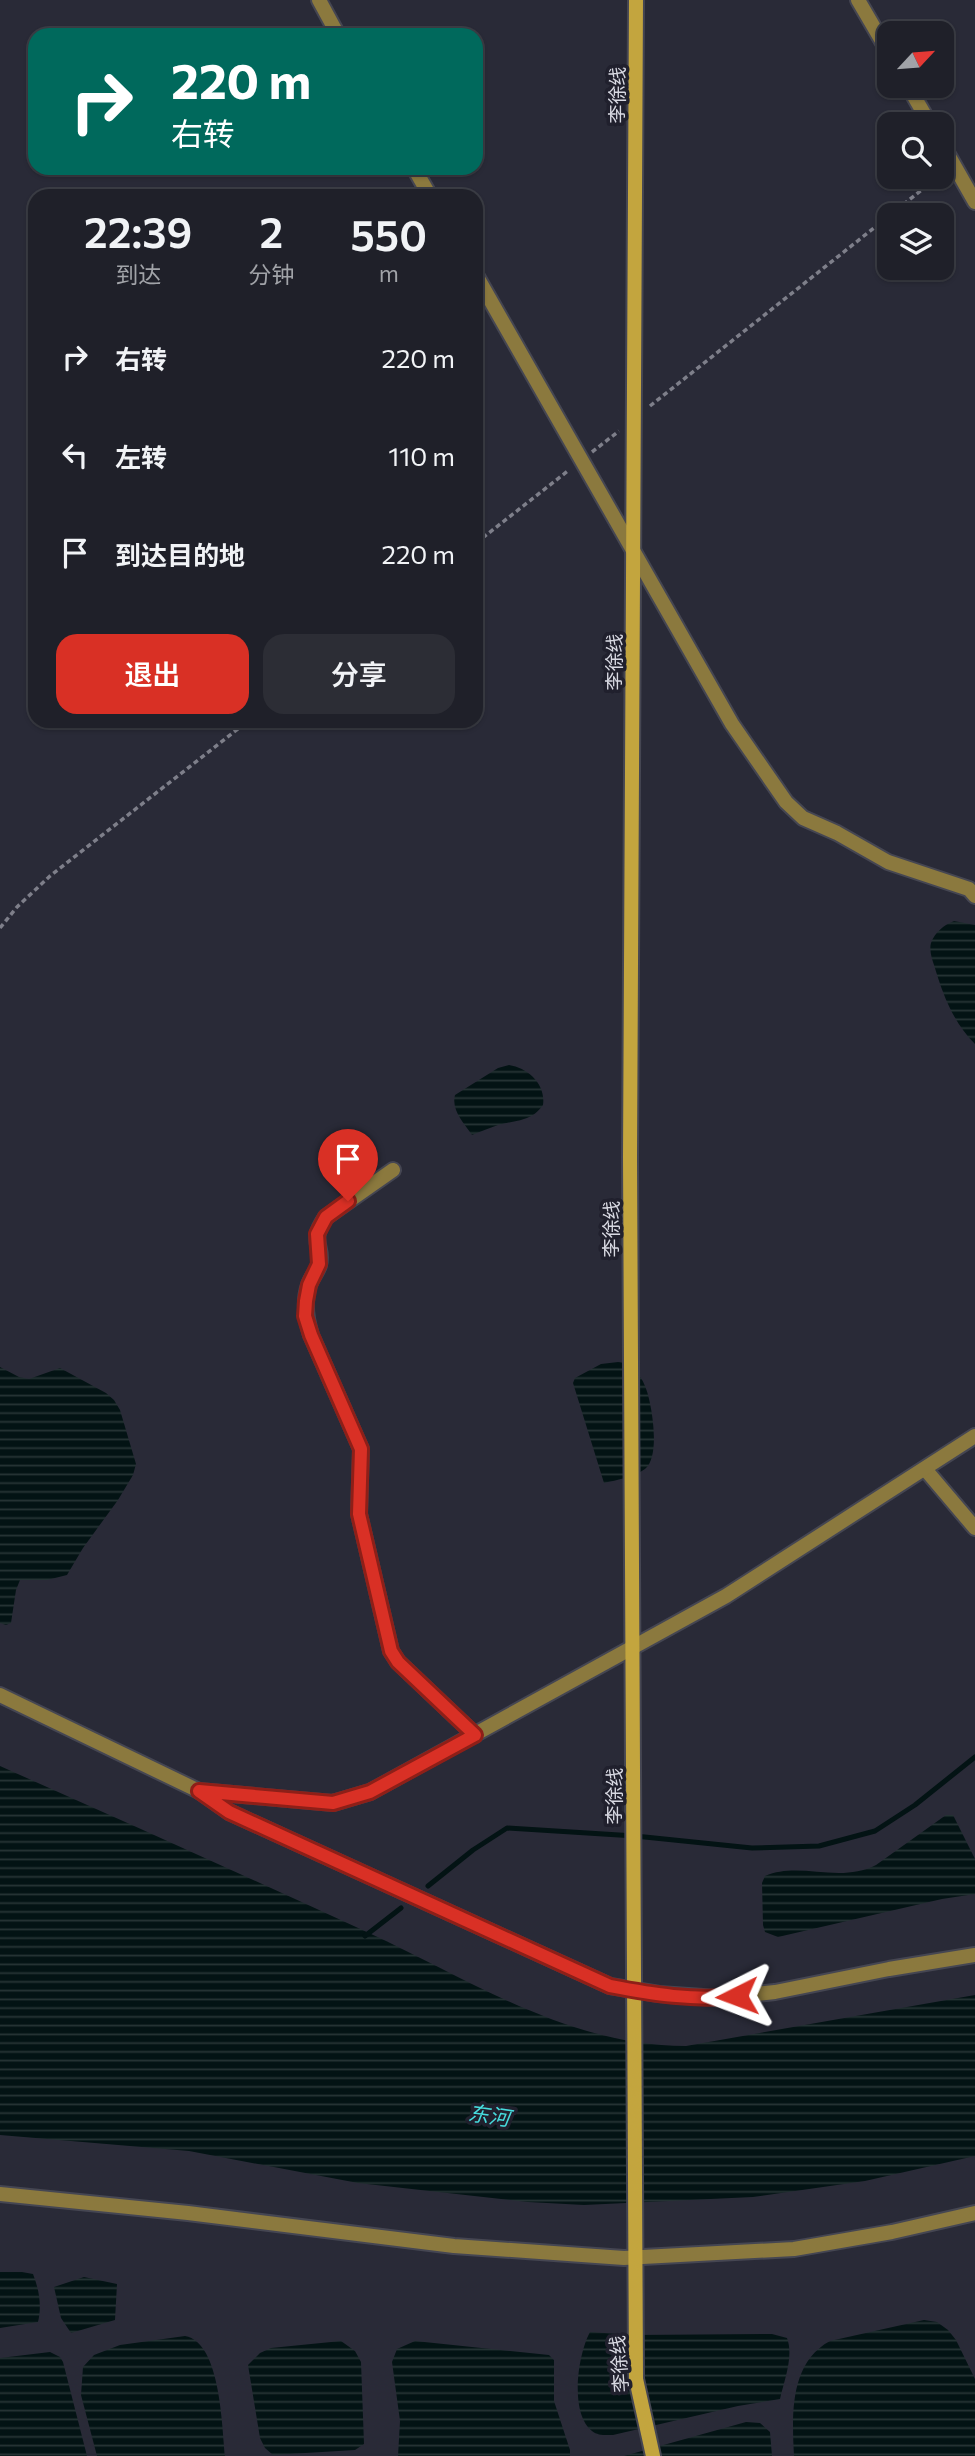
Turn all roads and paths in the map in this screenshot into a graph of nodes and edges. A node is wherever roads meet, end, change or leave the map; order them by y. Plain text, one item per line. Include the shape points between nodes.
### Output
1 (319, 0) edge
2 (636, 0) edge
3 (858, 0) edge
4 (334, 28) edge
5 (877, 32) edge
6 (954, 165) edge
7 (924, 189) edge
8 (975, 202) edge
9 (906, 203) edge
10 (877, 226) edge
11 (483, 287) edge
12 (645, 410) dead end
13 (624, 427) dead end
14 (582, 460) junction
15 (483, 538) edge
16 (239, 728) edge
17 (975, 895) edge
18 (0, 928) edge
19 (393, 1170) dead end
20 (975, 1436) edge
21 (925, 1469) junction
22 (975, 1528) edge
23 (0, 1695) edge
24 (475, 1735) junction
25 (199, 1791) junction
26 (975, 1955) edge
27 (0, 2194) edge
28 (975, 2213) edge
29 (653, 2456) edge

1 - 4 street
2 - 29 main road, 李徐线 via 630,1157 636,2379
3 - 5 street
6 - 8 street
7 - 9 path
10 - 12 path
11 - 14 street
13 - 14 path
14 - 15 path
14 - 17 street via 732,724 793,811 888,862
16 - 18 path via 50,876
19 - 24 street via 326,1217 316,1241 319,1264 309,1285 305,1316 361,1449 359,1514 391,1651
20 - 21 street
21 - 22 street
21 - 24 street via 726,1596
23 - 25 street
24 - 25 street via 370,1792 333,1803
25 - 26 street via 229,1812 610,1986 718,1998
27 - 28 street via 454,2246 624,2258 794,2249

